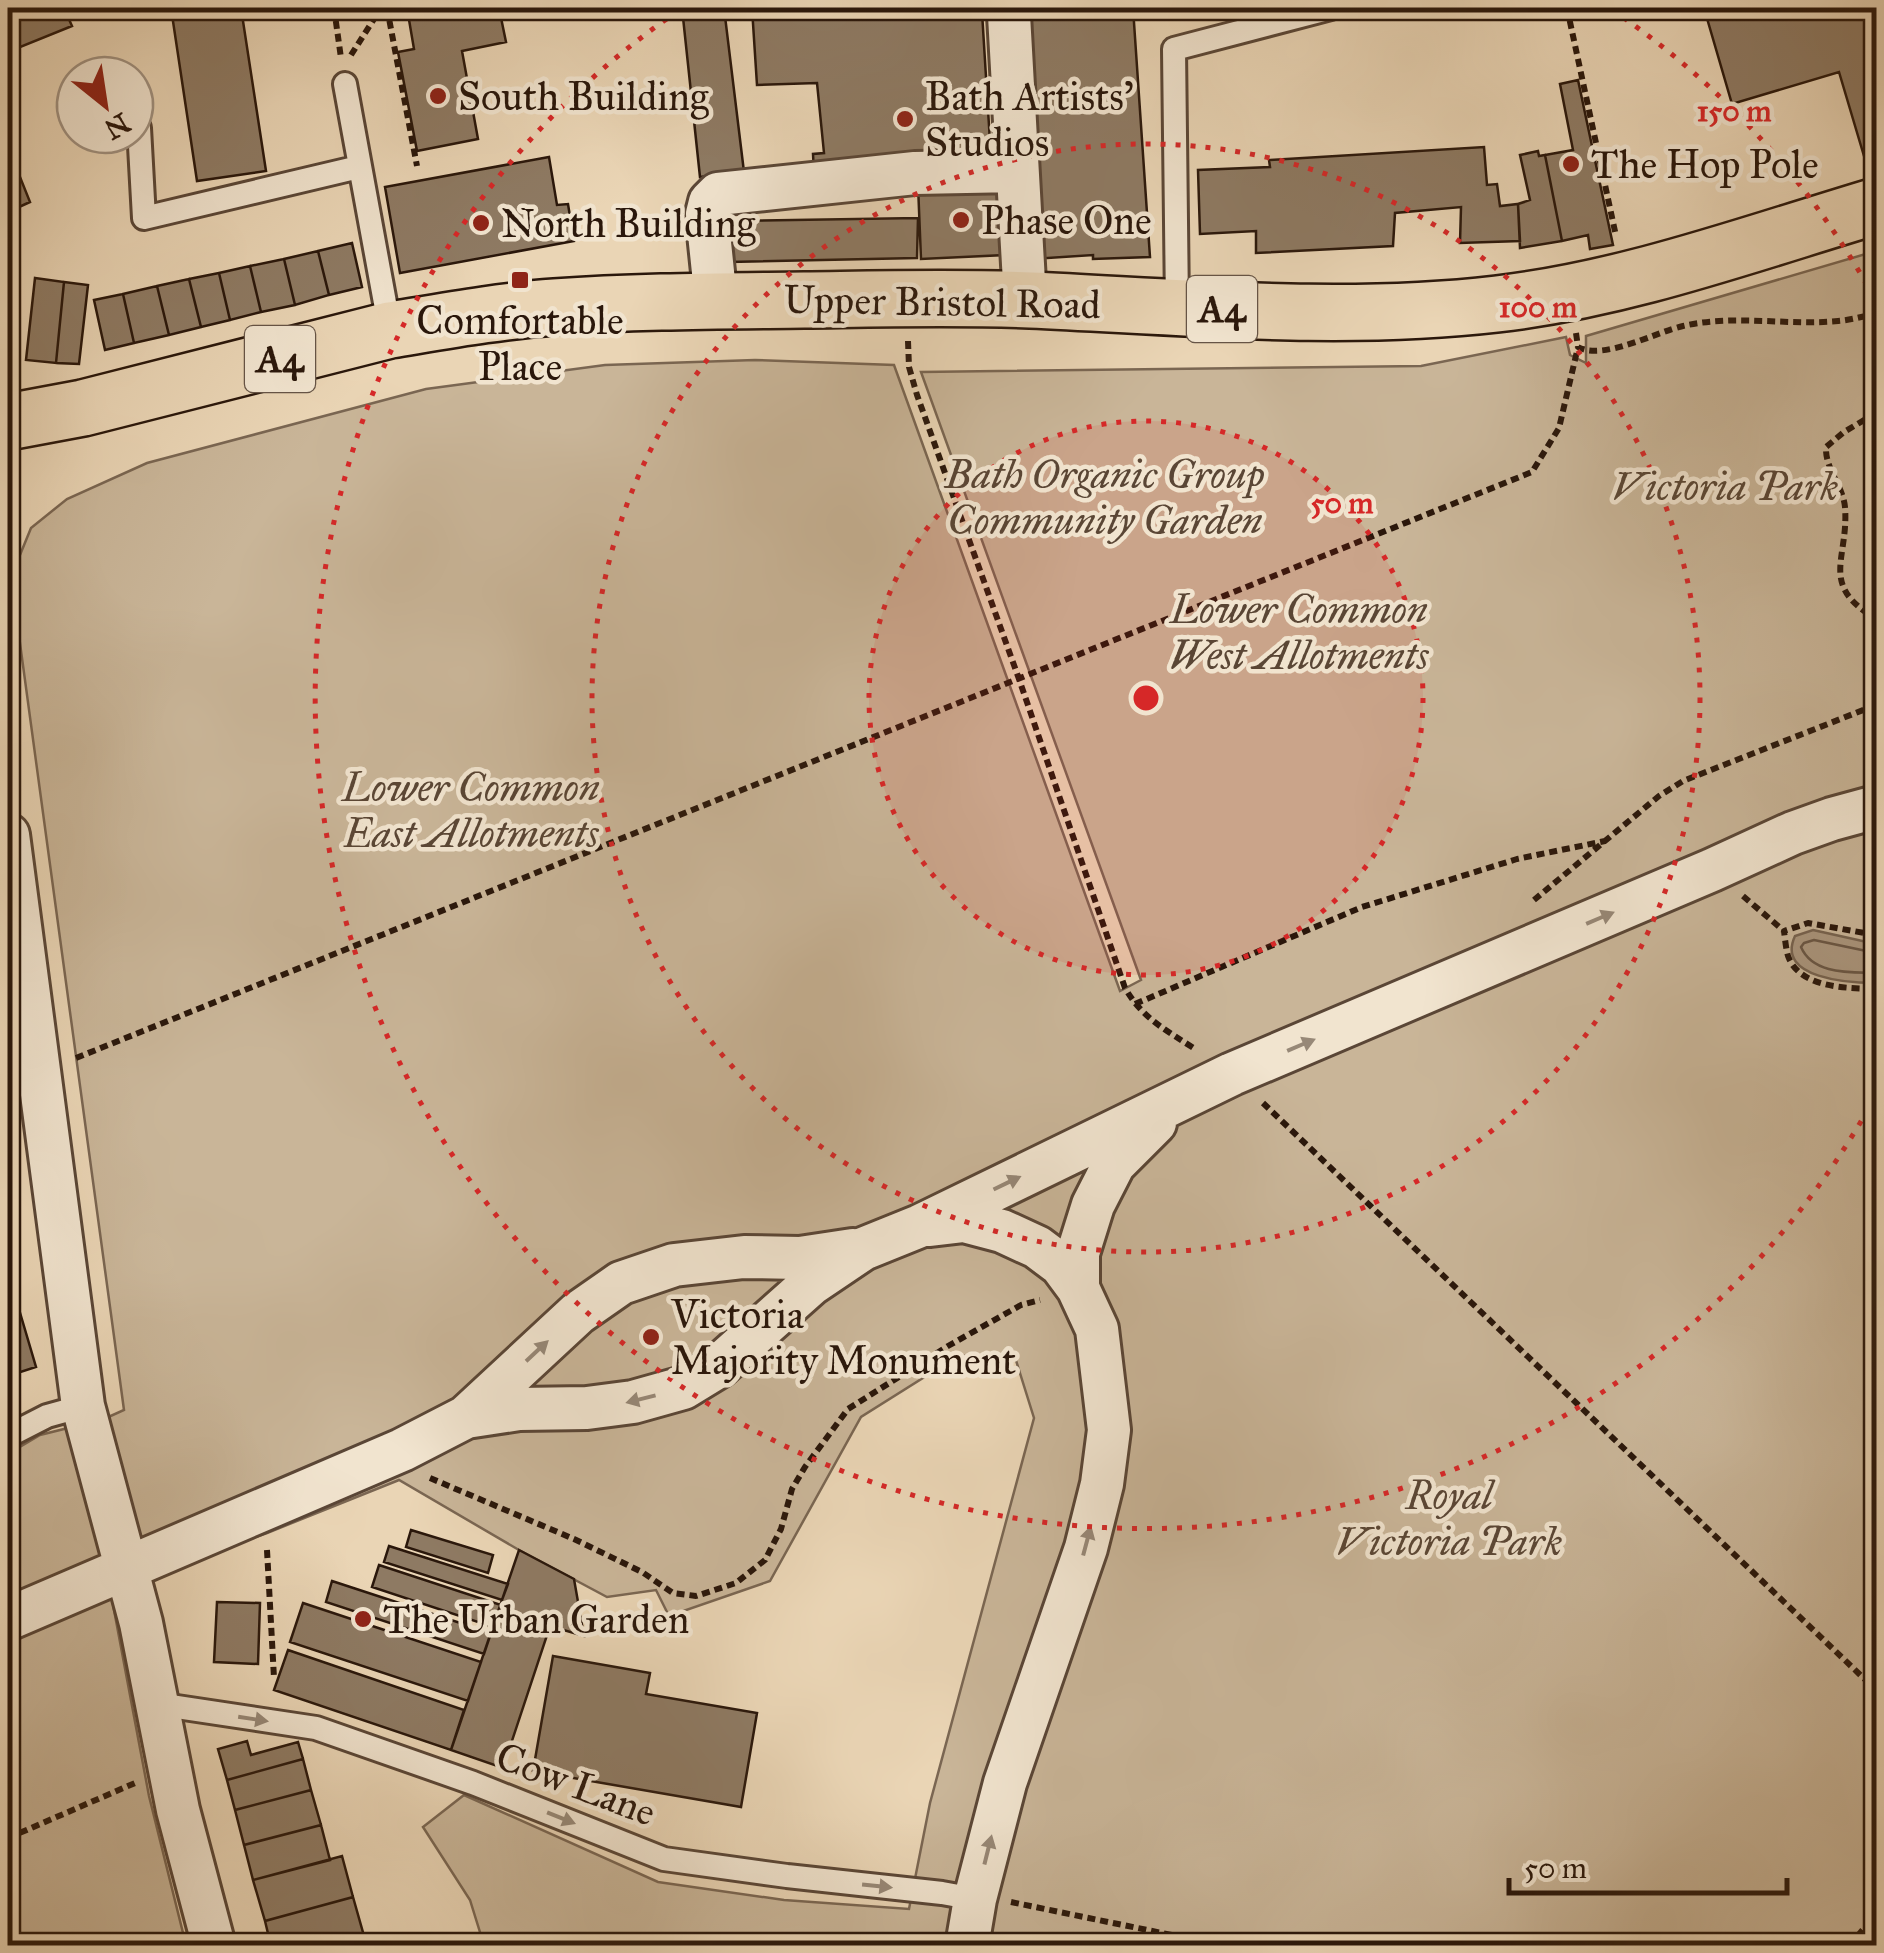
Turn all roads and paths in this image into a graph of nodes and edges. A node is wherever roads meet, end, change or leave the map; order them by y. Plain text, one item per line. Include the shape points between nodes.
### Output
1 (334, 8) edge
2 (384, 8) edge
3 (1331, 8) edge
4 (1567, 8) edge
5 (1008, 15) dead end
6 (342, 60) junction
7 (345, 84) joint
8 (140, 155) edge
9 (417, 166) dead end
10 (358, 167) junction
11 (1018, 171) junction
12 (1876, 206) edge
13 (1626, 281) junction
14 (1571, 294) junction
15 (907, 299) junction
16 (1024, 300) junction
17 (716, 301) junction
18 (1178, 307) junction
19 (1876, 314) edge
20 (390, 330) junction
21 (1578, 348) junction
22 (1876, 414) edge
23 (8, 422) edge
24 (1876, 619) edge
25 (1019, 679) junction
26 (1876, 704) edge
27 (1876, 808) edge
28 (8, 835) edge
29 (1605, 841) junction
30 (1876, 935) edge
31 (1513, 955) junction
32 (1876, 989) edge
33 (1134, 1004) junction
34 (40, 1072) junction
35 (1232, 1074) junction
36 (1186, 1096) junction
37 (920, 1226) junction
38 (863, 1249) junction
39 (1060, 1294) junction
40 (83, 1406) junction
41 (466, 1417) junction
42 (8, 1436) edge
43 (402, 1450) junction
44 (258, 1510) junction
45 (126, 1568) junction
46 (8, 1620) edge
47 (274, 1678) dead end
48 (1876, 1690) edge
49 (156, 1704) junction
50 (975, 1900) junction
51 (1876, 1914) edge
52 (214, 1946) edge
53 (967, 1946) edge
54 (1224, 1946) edge
55 (1849, 1946) edge

1 - 6 path
2 - 6 path
2 - 9 path
3 - 18 lane via 1174,48
4 - 13 path
5 - 11 street
6 - 7 path
7 - 10 lane
8 - 10 lane via 144,218
10 - 20 lane
11 - 16 street
11 - 17 street via 915,172 718,194 708,214
12 - 13 main road, Upper Bristol Road / A4
13 - 14 main road, Upper Bristol Road / A4
14 - 18 main road, Upper Bristol Road / A4 via 1379,312
14 - 21 path
15 - 16 main road, Upper Bristol Road / A4
15 - 17 main road, Upper Bristol Road / A4
15 - 25 path via 917,395
16 - 18 main road, Upper Bristol Road / A4
17 - 20 main road, Upper Bristol Road / A4 via 554,307
19 - 21 path via 1838,321 1715,321 1628,345
20 - 23 main road, Upper Bristol Road / A4
21 - 25 path via 1559,428 1532,472
22 - 24 path via 1826,447 1845,504 1840,579 1861,610
25 - 33 path
25 - 34 path
26 - 29 path via 1683,782
31 -> 27 street via 1793,833
28 - 34 street
29 - 31 path via 1526,908
29 - 33 path via 1517,858 1362,907
30 - 32 path via 1808,923 1784,932 1800,974 1844,988
35 -> 31 street
33 - 35 path
34 - 40 street
35 - 36 street
35 - 48 path
37 -> 36 street
36 - 39 street via 1114,1164
37 - 38 street
37 - 39 street via 964,1221 1037,1247 1060,1265
38 -> 41 street via 684,1388 633,1402
41 -> 38 street via 578,1313 621,1284 674,1265
39 - 43 path via 1020,1305 848,1409 804,1467 765,1560 736,1584 696,1596 673,1593 642,1572 416,1472
50 -> 39 street via 1005,1782 1102,1484 1109,1430 1097,1329
40 - 42 lane
40 - 45 street
41 - 43 street
43 - 44 street
44 - 45 street
44 - 47 path via 266,1533
45 - 46 street
45 - 49 street
49 -> 50 lane, Cow Lane via 316,1728 664,1858
49 - 52 street
50 - 53 street
50 - 54 path
51 - 55 path

